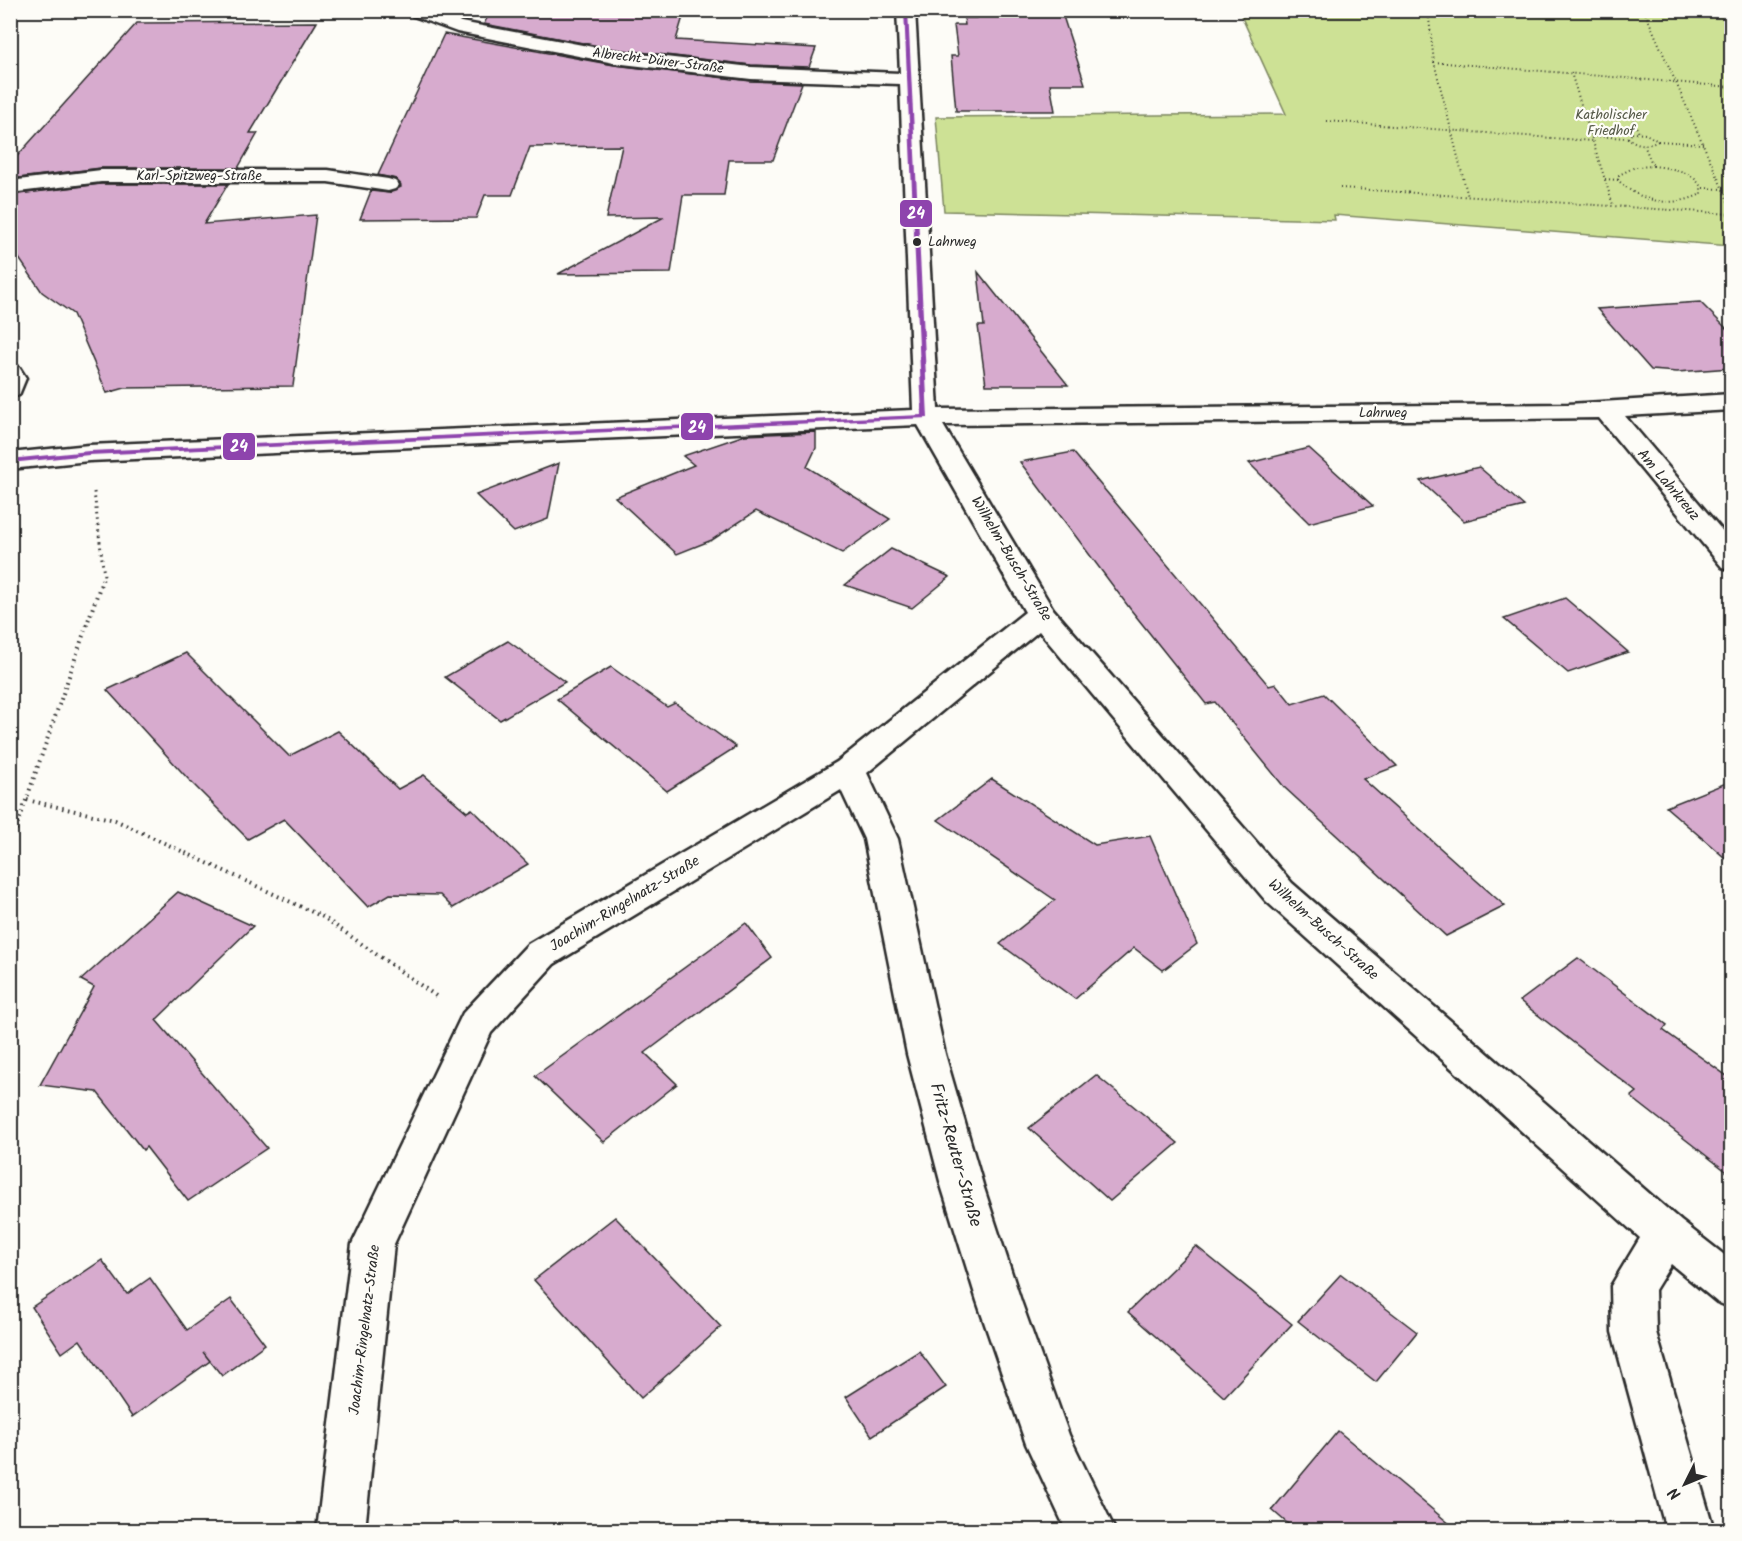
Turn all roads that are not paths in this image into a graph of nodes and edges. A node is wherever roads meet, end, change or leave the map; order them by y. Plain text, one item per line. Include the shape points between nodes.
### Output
1 (414, 10) edge
2 (906, 10) edge
3 (908, 79) junction
4 (388, 185) dead end
5 (10, 187) edge
6 (10, 372) edge
7 (10, 390) edge
8 (1731, 402) edge
9 (1605, 409) junction
10 (926, 417) junction
11 (10, 461) edge
12 (1731, 561) edge
13 (1041, 614) junction
14 (849, 770) junction
15 (1666, 1234) junction
16 (1731, 1288) edge
17 (341, 1530) edge
18 (1090, 1530) edge
19 (1690, 1530) edge

1 - 3 street, Albrecht-Dürer-Straße via 458,27 614,57 751,73
2 - 3 street
3 - 10 street
4 - 5 street, Karl-Spitzweg-Straße via 328,176 101,176
6 - 7 street
8 - 9 street, Lahrweg
9 - 10 street, Lahrweg
9 - 12 street, Am Lahrkreuz
10 - 11 street, Lahrweg via 89,453
10 - 13 street, Wilhelm-Busch-Straße
13 - 14 street, Joachim-Ringelnatz-Straße
13 - 15 street, Wilhelm-Busch-Straße via 1279,892
14 - 17 street, Joachim-Ringelnatz-Straße via 541,954 476,1024 373,1244
14 - 18 street, Fritz-Reuter-Straße via 881,839 926,1054 962,1185 1049,1444
15 - 16 street, Wilhelm-Busch-Straße
15 - 19 street via 1633,1286 1634,1332

